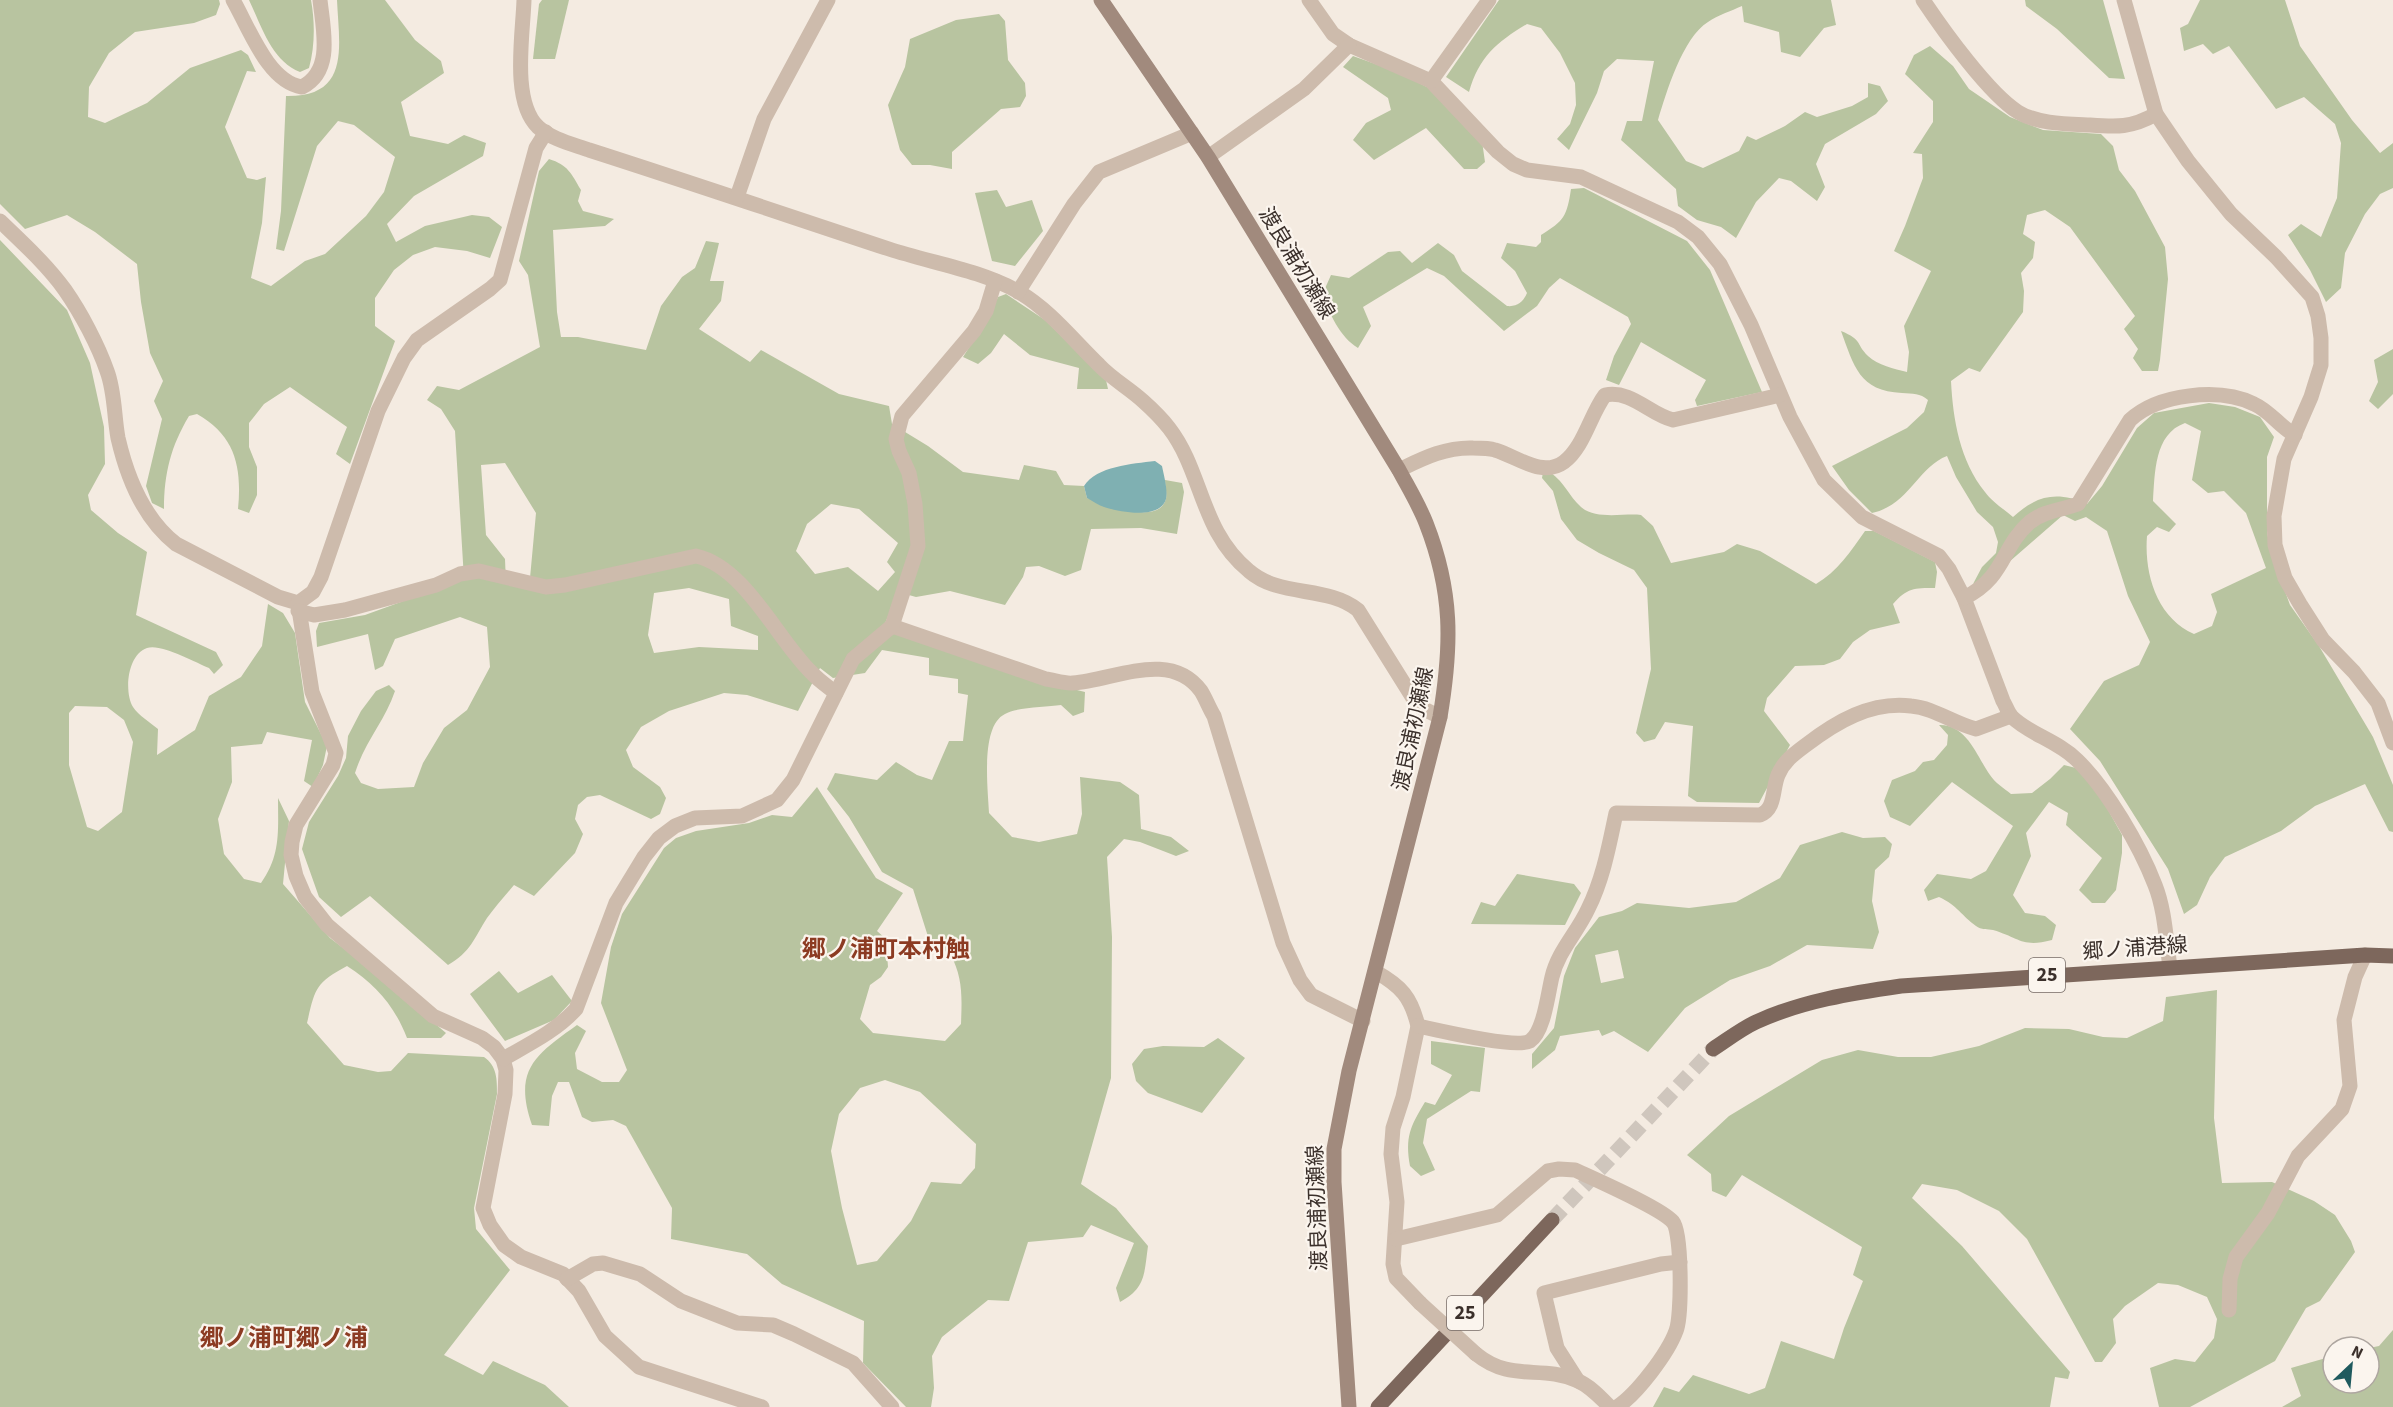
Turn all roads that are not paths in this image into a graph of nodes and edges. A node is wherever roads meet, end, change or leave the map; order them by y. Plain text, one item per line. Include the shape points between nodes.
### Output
1 (234, 0) edge
2 (320, 0) edge
3 (525, 0) edge
4 (828, 0) edge
5 (1101, 0) edge
6 (1309, 0) edge
7 (1489, 0) edge
8 (1923, 0) edge
9 (2124, 0) edge
10 (1349, 45) junction
11 (1431, 81) junction
12 (2156, 114) junction
13 (546, 132) junction
14 (1192, 133) junction
15 (1208, 157) junction
16 (737, 197) junction
17 (0, 220) edge
18 (995, 281) junction
19 (1018, 292) junction
20 (1780, 395) junction
21 (2295, 435) junction
22 (1399, 470) junction
23 (1964, 598) junction
24 (298, 607) junction
25 (892, 626) junction
26 (836, 693) junction
27 (2011, 716) junction
28 (1440, 717) junction
29 (2393, 743) edge
30 (2365, 955) junction
31 (2393, 956) edge
32 (2170, 967) junction
33 (1376, 972) junction
34 (1362, 1021) junction
35 (1418, 1026) junction
36 (1713, 1049) tunnel mouth
37 (503, 1059) junction
38 (1552, 1220) tunnel mouth
39 (1396, 1239) junction
40 (1680, 1262) junction
41 (567, 1278) junction
42 (2229, 1310) dead end
43 (1578, 1381) junction
44 (1625, 1405) edge
45 (762, 1407) edge
46 (892, 1407) edge
47 (1349, 1407) edge
48 (1378, 1407) edge
49 (1610, 1407) edge

1 - 2 street via 269,64 281,79 302,87 317,76 323,60
3 - 13 street via 523,93 530,117
4 - 16 street via 764,119
5 - 14 main road, 渡良浦初瀬線
6 - 10 street via 1333,34
7 - 11 street
8 - 12 street via 1994,90 2018,112 2057,122 2123,127
9 - 12 street
10 - 11 street
10 - 15 street via 1304,89
11 - 20 street via 1514,164 1527,170 1581,177 1677,222 1698,237 1720,264
12 - 21 street via 2231,214 2312,297 2321,338 2321,365
13 - 16 street via 589,150
13 - 24 street via 536,148 500,280 417,340 404,358 378,411 321,577
14 - 15 main road, 渡良浦初瀬線
14 - 19 street via 1100,172 1074,204
15 - 22 main road, 渡良浦初瀬線
16 - 18 street
17 - 24 street via 65,290 99,350 108,374 118,440 151,520 176,544
18 - 19 street
18 - 25 street via 986,311 974,331 902,416 899,426 896,440 909,473 918,546
19 - 28 street via 1044,309 1100,367 1142,400 1169,428 1216,532 1250,573 1280,587 1349,602 1358,610 1418,706
20 - 22 street via 1673,420 1623,395 1605,395 1566,461 1553,468 1539,468 1494,450 1472,448 1434,453
20 - 23 street via 1824,480 1862,518 1939,556
21 - 23 street via 2254,404 2216,393 2142,409 2130,420 2078,504 2044,513 2031,522 2019,533 1992,578 1979,591
21 - 29 street via 2284,459 2274,516 2275,545 2285,578 2323,640 2378,703
22 - 28 main road, 渡良浦初瀬線 via 1426,522 1444,583 1449,635
23 - 27 street
24 - 26 street via 314,615 345,610 479,571 546,587 696,556 722,568 754,600 811,673
24 - 37 street via 312,692 336,753 333,765 296,825 292,842 291,855 305,897 327,925 433,1016 482,1038
25 - 26 street via 853,659
25 - 34 street via 1046,679 1071,683 1152,669 1171,669 1186,677 1201,691 1214,716 1283,943 1300,980 1311,995
26 - 37 street via 793,780 777,800 742,816 696,818 659,838 616,903 576,1009 548,1033
27 - 32 street via 2077,760 2108,797 2156,886
27 - 35 street via 1976,729 1927,708 1875,708 1834,725 1787,759 1778,775 1770,807 1760,815 1616,813 1599,884 1554,968 1539,1030 1531,1040 1496,1040
28 - 33 main road, 渡良浦初瀬線
30 - 31 main road, 郷ノ浦港線 / 25
30 - 32 main road, 郷ノ浦港線 / 25
30 - 42 street via 2355,976 2344,1020 2350,1086 2342,1109 2298,1156 2268,1213 2236,1257 2230,1279
32 - 36 main road, 郷ノ浦港線 / 25 via 1901,986 1854,993 1756,1022
33 - 34 main road, 渡良浦初瀬線
33 - 35 street via 1401,988
34 - 47 main road, 渡良浦初瀬線 via 1334,1149
35 - 39 street via 1393,1128
37 - 41 street via 505,1094 483,1208 489,1225 504,1245 520,1257
38 - 48 main road, 25
39 - 40 street via 1497,1215 1536,1179 1559,1168 1575,1170 1667,1216 1678,1231
39 - 43 street, bridge via 1396,1278 1476,1354 1499,1369 1548,1373
40 - 43 street via 1544,1293 1557,1348
40 - 44 street via 1678,1328
41 - 45 street via 605,1336 639,1367
41 - 46 street via 603,1263 640,1274 681,1301 737,1323 773,1325 853,1364
43 - 49 street

